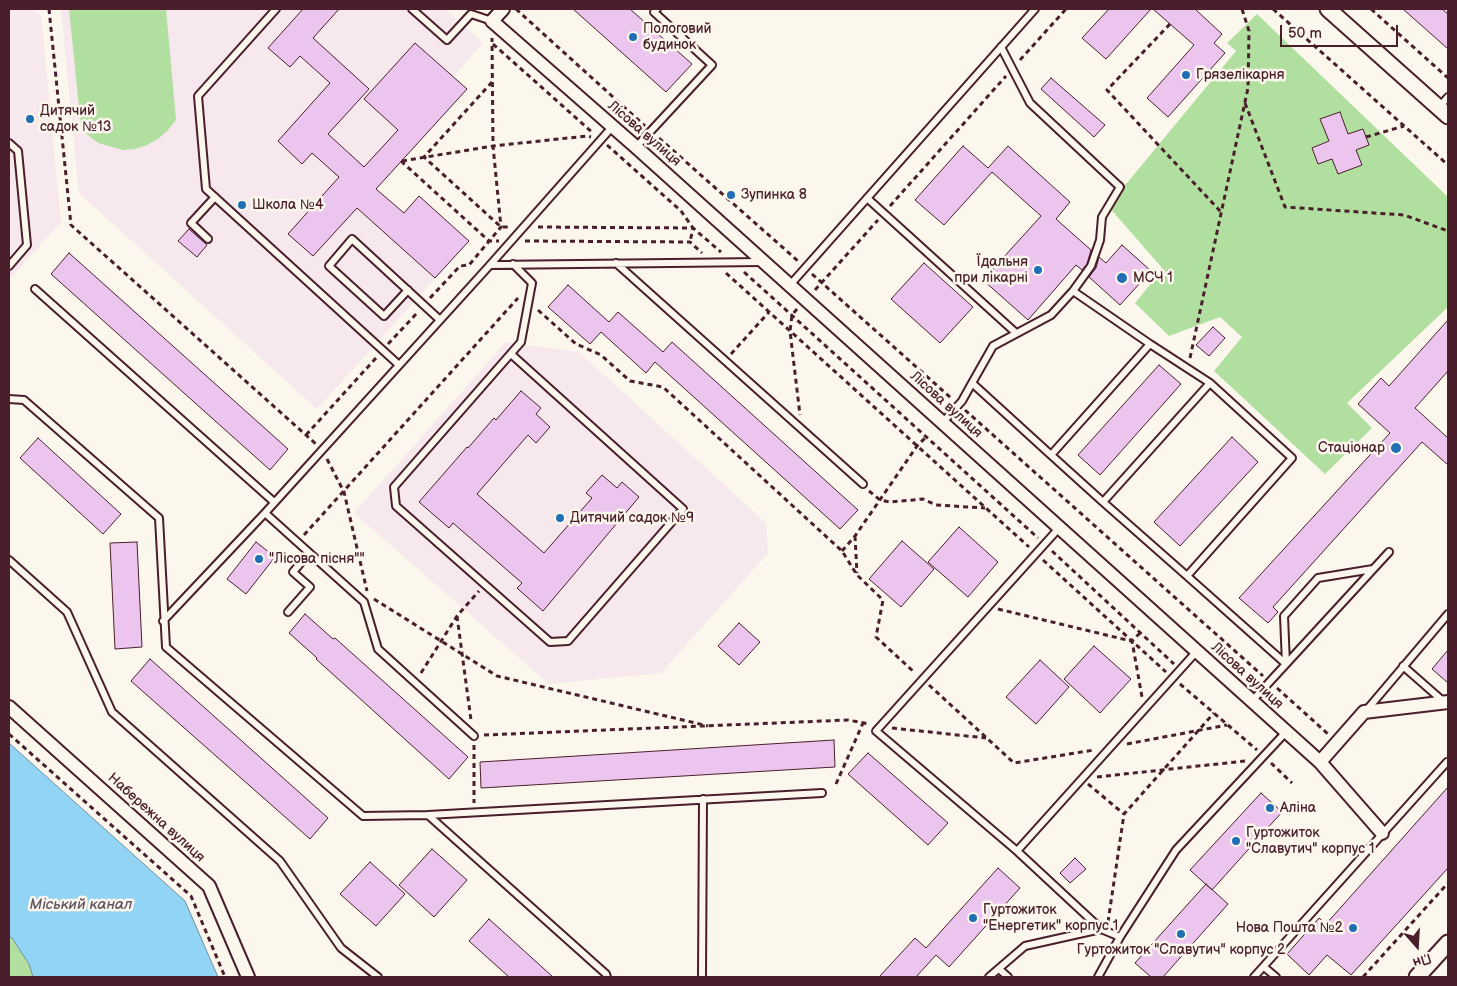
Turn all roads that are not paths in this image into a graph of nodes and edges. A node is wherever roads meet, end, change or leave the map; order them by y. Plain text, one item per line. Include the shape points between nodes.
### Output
1 (276, 9) edge
2 (412, 9) edge
3 (503, 9) edge
4 (657, 9) edge
5 (1035, 9) edge
6 (1328, 9) edge
7 (492, 21) junction
8 (1001, 47) junction
9 (1445, 107) edge
10 (613, 126) junction
11 (9, 143) edge
12 (636, 147) junction
13 (215, 197) junction
14 (867, 198) junction
15 (208, 239) dead end
16 (764, 262) junction
17 (616, 263) junction
18 (513, 264) junction
19 (490, 265) junction
20 (9, 266) edge
21 (790, 285) junction
22 (35, 289) dead end
23 (408, 290) junction
24 (1073, 291) junction
25 (440, 320) junction
26 (1016, 334) junction
27 (1150, 344) junction
28 (511, 354) junction
29 (399, 365) junction
30 (972, 383) junction
31 (1210, 383) junction
32 (9, 399) edge
33 (943, 422) junction
34 (1051, 455) junction
35 (863, 484) road end
36 (274, 502) junction
37 (1103, 502) junction
38 (265, 513) junction
39 (1060, 527) junction
40 (1389, 552) dead end
41 (309, 553) junction
42 (9, 560) edge
43 (1373, 569) junction
44 (1187, 576) junction
45 (288, 612) dead end
46 (1448, 614) edge
47 (163, 621) junction
48 (1197, 651) junction
49 (1286, 664) junction
50 (1403, 666) junction
51 (1252, 701) junction
52 (1446, 702) edge
53 (9, 706) edge
54 (1364, 712) junction
55 (1286, 732) junction
56 (474, 736) road end
57 (1320, 762) junction
58 (1447, 762) dead end
59 (822, 793) dead end
60 (703, 799) junction
61 (428, 815) junction
62 (1382, 833) junction
63 (1018, 851) junction
64 (1104, 930) junction
65 (1120, 937) junction
66 (1448, 943) edge
67 (1264, 967) junction
68 (999, 969) junction
69 (608, 976) edge
70 (248, 977) edge
71 (378, 977) edge
72 (702, 977) edge
73 (989, 977) edge
74 (1008, 977) edge
75 (1098, 977) edge
76 (1254, 977) edge
77 (1276, 977) edge
78 (1417, 977) edge

1 - 13 lane via 198,96 206,189
2 - 7 lane via 448,40 471,14
3 - 7 street
4 - 12 lane via 654,12 712,65
5 - 8 lane
6 - 9 street
7 - 10 street, Лісова вулиця
8 - 14 lane
8 - 24 lane via 1030,103 1120,187 1102,217 1100,240 1091,266
10 - 12 street, Лісова вулиця
10 - 19 lane
11 - 20 lane via 18,151 27,245
12 - 16 street, Лісова вулиця
13 - 15 lane via 191,223
13 - 29 lane
14 - 21 lane
14 - 26 lane
16 - 17 lane
16 - 21 street, Лісова вулиця
17 - 18 lane
17 - 35 lane
18 - 19 lane
18 - 28 lane via 532,283 521,342
19 - 25 lane
21 - 33 street, Лісова вулиця
22 - 36 lane
23 - 23 lane via 384,316 330,266 352,239
23 - 25 lane
24 - 26 lane via 1051,315
24 - 27 lane
25 - 29 lane
26 - 30 lane via 993,346
27 - 31 lane
27 - 34 lane
28 - 28 lane via 683,509 568,641 550,642 396,506 394,487
29 - 36 lane
30 - 33 lane
30 - 34 lane
31 - 37 lane
31 - 44 lane via 1292,458
32 - 47 lane via 24,400 159,518
33 - 39 street, Лісова вулиця
34 - 37 lane
36 - 38 lane
37 - 44 lane
38 - 41 lane
38 - 47 lane
39 - 48 street, Лісова вулиця
39 - 63 lane via 876,731
40 - 43 lane
41 - 45 lane via 293,572 310,587
41 - 56 lane via 364,602 378,648
42 - 71 lane via 67,612 112,712 280,861 341,948
43 - 49 lane
43 - 49 lane via 1318,578 1284,616
44 - 49 lane
46 - 50 lane
47 - 61 lane via 166,647 362,816
48 - 51 street, Лісова вулиця
48 - 63 lane
49 - 51 lane
50 - 52 lane
50 - 54 lane
51 - 55 street, Лісова вулиця
52 - 54 street
53 - 70 street, Набережна вулиця via 209,886
54 - 57 street
55 - 57 street, Лісова вулиця
55 - 65 lane via 1176,850
57 - 62 street, Лісова вулиця
58 - 62 lane
59 - 60 lane
60 - 61 lane
60 - 72 lane
61 - 69 lane
62 - 67 lane
63 - 64 lane
64 - 65 lane
64 - 68 lane via 1025,946
65 - 75 lane
66 - 78 street
67 - 76 lane
67 - 77 lane
68 - 73 lane
68 - 74 lane

